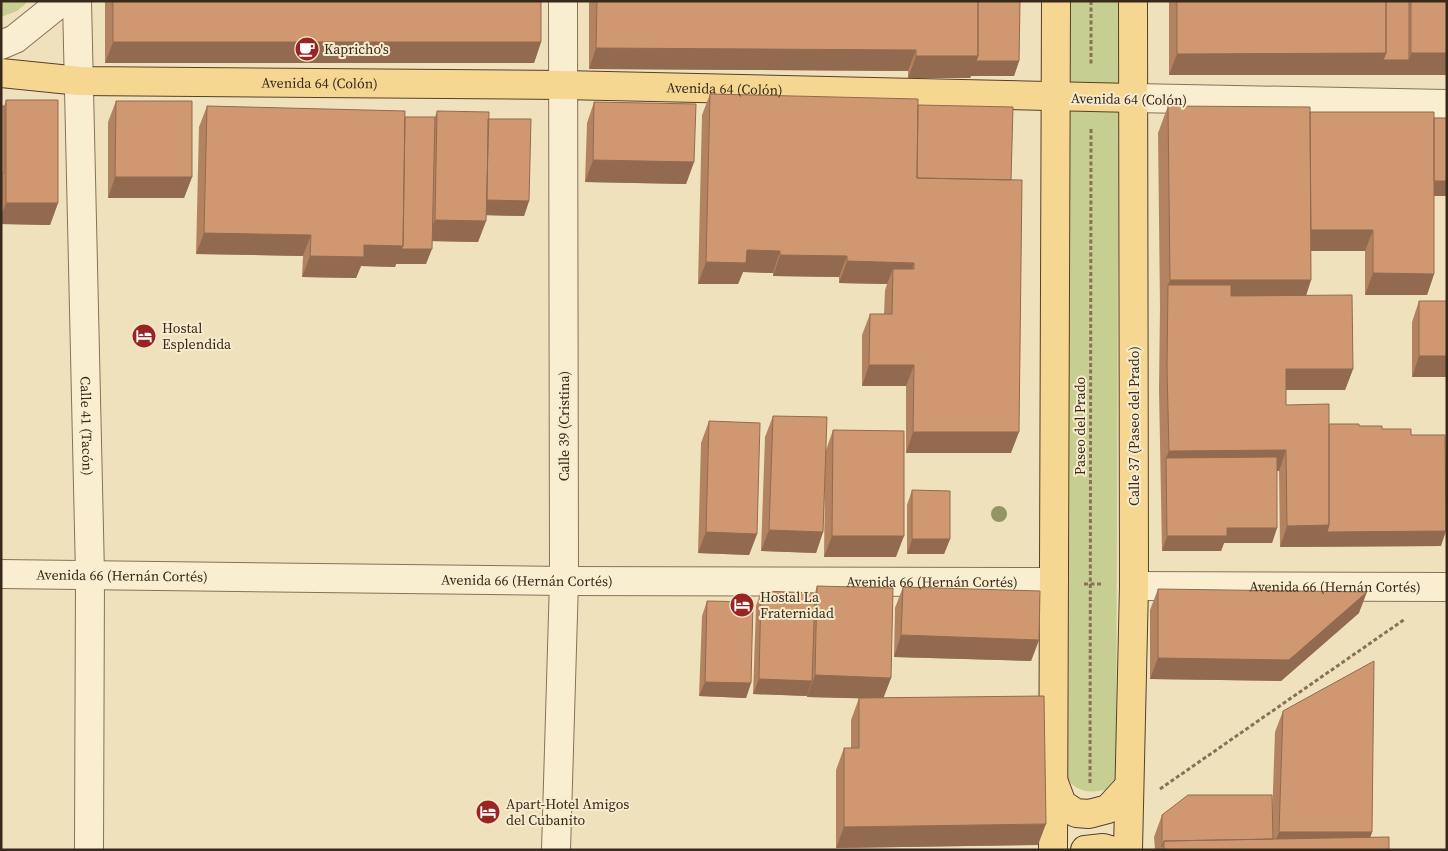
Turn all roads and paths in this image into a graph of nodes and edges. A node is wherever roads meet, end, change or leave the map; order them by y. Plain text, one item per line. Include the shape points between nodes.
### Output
1 (58, 1) edge
2 (77, 1) edge
3 (563, 1) edge
4 (1056, 1) edge
5 (1091, 1) edge
6 (1133, 1) edge
7 (1, 45) edge
8 (1, 73) edge
9 (80, 81) junction
10 (563, 85) junction
11 (1055, 98) junction
12 (1091, 98) junction
13 (1134, 98) junction
14 (1447, 104) edge
15 (1, 574) edge
16 (90, 574) junction
17 (564, 580) junction
18 (1054, 582) junction
19 (1092, 584) junction
20 (1134, 586) junction
21 (1447, 587) edge
22 (1406, 618) dead end
23 (1053, 779) junction
24 (1129, 798) junction
25 (1090, 814) junction
26 (89, 850) edge
27 (556, 850) edge
28 (1053, 850) edge
29 (1085, 850) edge
30 (1110, 850) edge
31 (1128, 850) edge

1 - 7 street via 16,39
2 - 9 street, Calle 41 (Tacón)
3 - 10 street, Calle 39 (Cristina)
4 - 11 main road
5 - 12 path, Paseo del Prado
6 - 13 main road, Calle 37 (Paseo del Prado)
8 - 9 main road, Avenida 64 (Colón)
9 - 10 main road, Avenida 64 (Colón)
9 - 16 street, Calle 41 (Tacón)
10 - 11 main road, Avenida 64 (Colón)
10 - 17 street, Calle 39 (Cristina)
11 - 12 main road, Avenida 64 (Colón)
11 - 18 main road
12 - 13 main road, Avenida 64 (Colón)
12 - 19 path, Paseo del Prado
13 - 14 street, Avenida 64 (Colón)
13 - 20 main road, Calle 37 (Paseo del Prado)
15 - 16 street, Avenida 66 (Hernán Cortés)
16 - 17 street, Avenida 66 (Hernán Cortés)
16 - 26 street, Calle 41 (Tacón)
17 - 18 street, Avenida 66 (Hernán Cortés)
17 - 27 street, Calle 39 (Cristina)
18 - 19 path
18 - 23 main road
19 - 20 path
19 - 25 path, Paseo del Prado
20 - 21 street, Avenida 66 (Hernán Cortés)
20 - 24 main road, Calle 37 (Paseo del Prado)
22 - 24 path
23 - 25 main road via 1062,804 1076,813
23 - 28 main road
24 - 25 main road
24 - 31 main road, Calle 37 (Paseo del Prado)
29 - 30 main road

